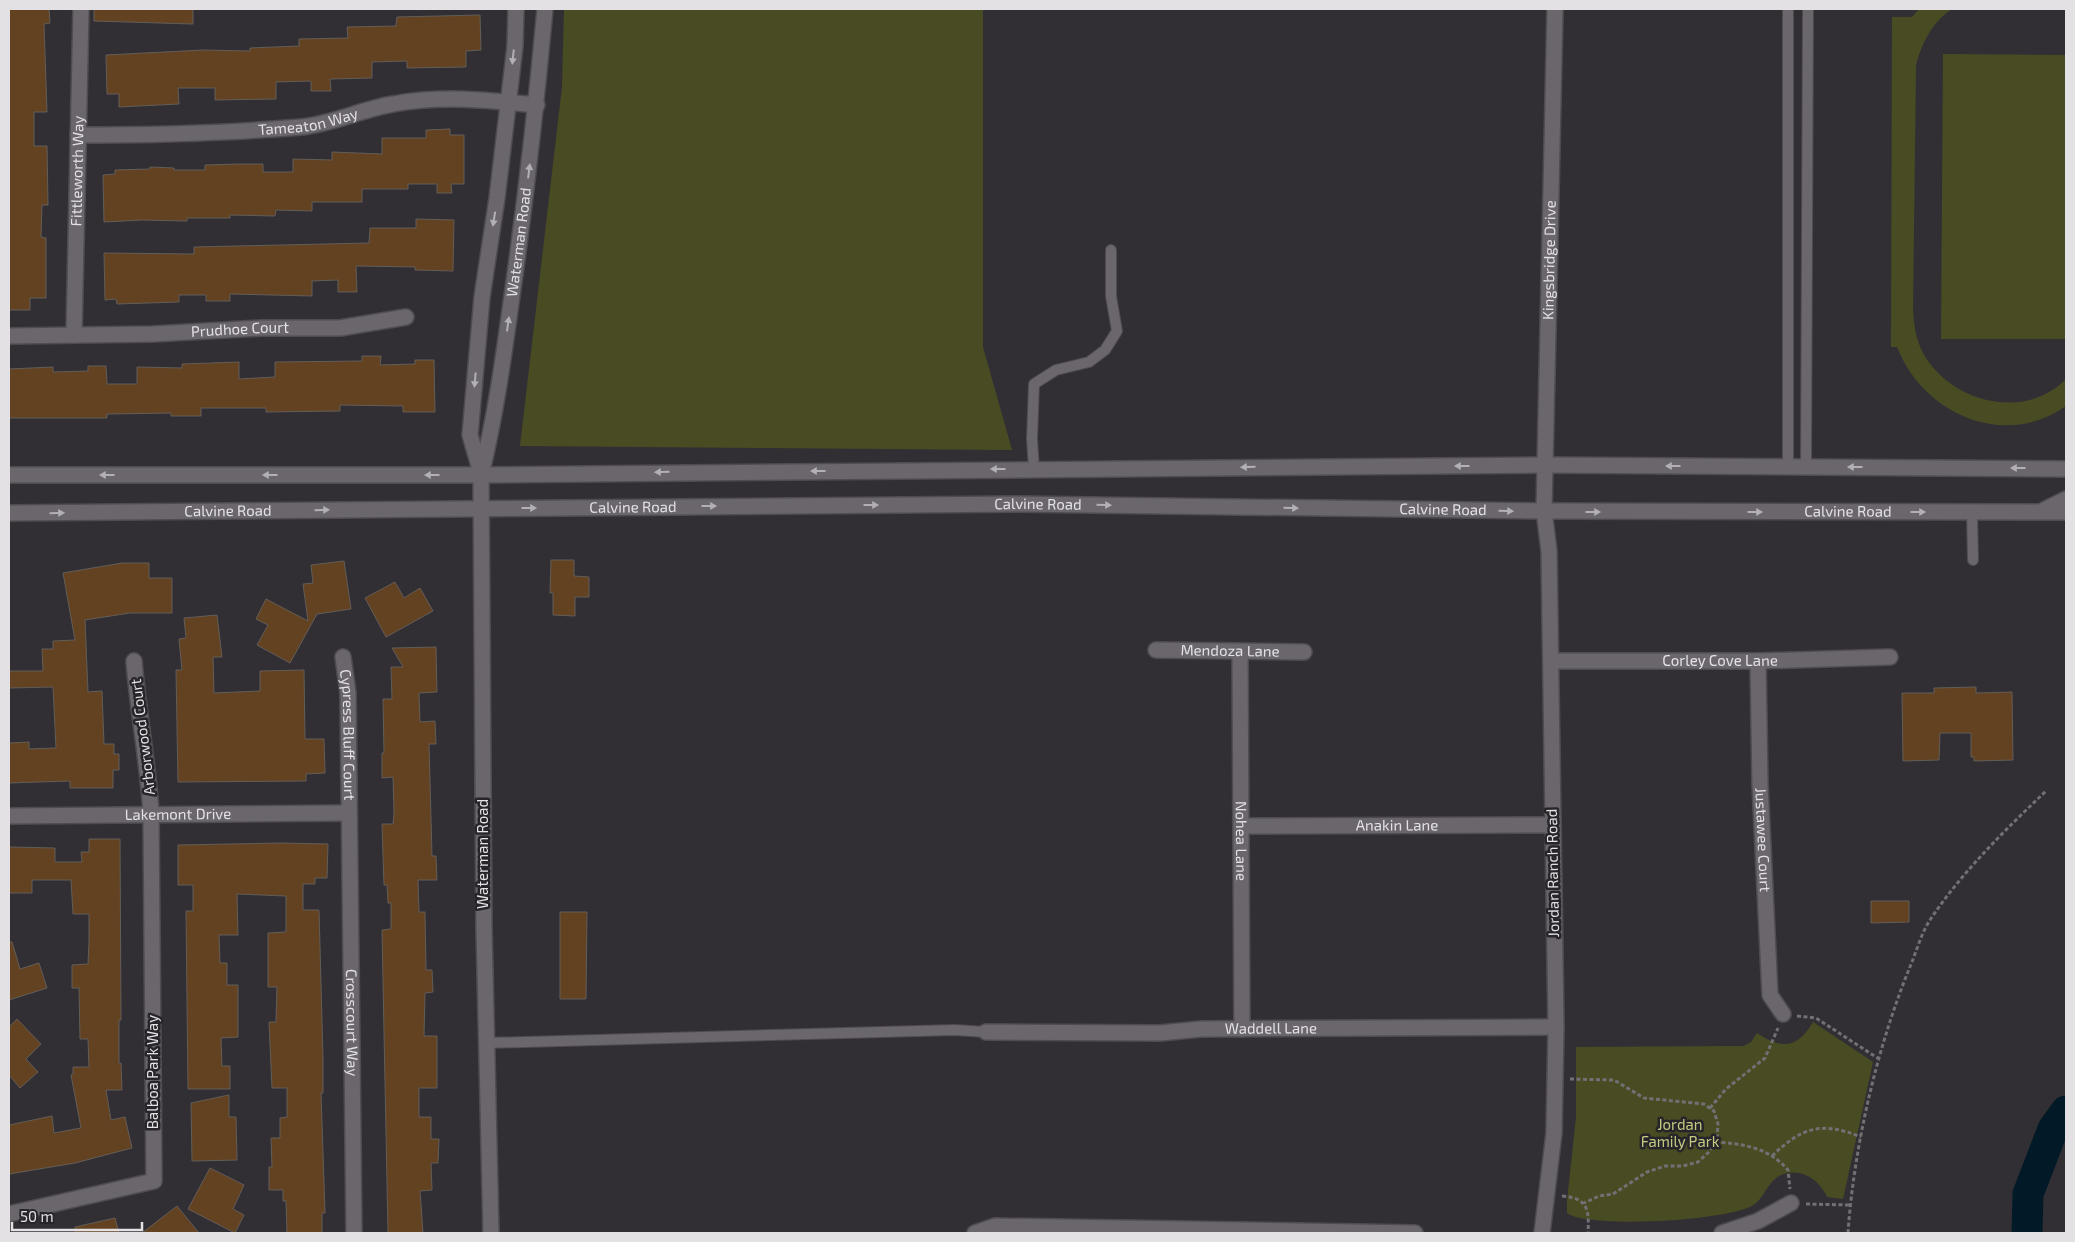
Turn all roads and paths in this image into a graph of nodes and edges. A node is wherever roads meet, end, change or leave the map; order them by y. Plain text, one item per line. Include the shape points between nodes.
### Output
1 (81, 9) edge
2 (516, 9) edge
3 (544, 9) edge
4 (1555, 9) edge
5 (1788, 9) edge
6 (1808, 9) edge
7 (508, 102) junction
8 (537, 105) junction
9 (78, 135) junction
10 (1111, 250) dead end
11 (406, 317) dead end
12 (74, 335) junction
13 (9, 336) edge
14 (1546, 465) junction
15 (1788, 467) junction
16 (1806, 467) junction
17 (1034, 469) junction
18 (2066, 469) edge
19 (9, 475) edge
20 (481, 475) junction
21 (2066, 499) edge
22 (480, 508) junction
23 (1544, 512) junction
24 (2041, 512) junction
25 (2066, 512) edge
26 (9, 513) edge
27 (1972, 513) junction
28 (1973, 560) dead end
29 (1156, 650) dead end
30 (1240, 652) junction
31 (1304, 652) dead end
32 (343, 657) dead end
33 (1890, 657) dead end
34 (1551, 660) junction
35 (134, 661) dead end
36 (1758, 661) junction
37 (2046, 791) dead end
38 (151, 813) junction
39 (347, 813) junction
40 (9, 816) edge
41 (1551, 825) junction
42 (1242, 826) junction
43 (1783, 1014) junction
44 (1556, 1027) junction
45 (1242, 1029) junction
46 (986, 1032) joint
47 (486, 1043) junction
48 (1879, 1059) junction
49 (1555, 1079) junction
50 (1710, 1108) junction
51 (1862, 1137) junction
52 (1714, 1142) junction
53 (1772, 1156) junction
54 (1547, 1195) junction
55 (1584, 1203) junction
56 (1791, 1203) junction
57 (1850, 1205) junction
58 (9, 1214) edge
59 (354, 1233) edge
60 (492, 1233) edge
61 (975, 1233) edge
62 (1415, 1233) edge
63 (1542, 1233) edge
64 (1588, 1233) edge
65 (1722, 1233) edge
66 (1848, 1233) edge

1 - 9 street, Fittleworth Way
2 -> 7 street, Waterman Road
3 - 8 street, Waterman Road
4 - 14 street, Kingsbridge Drive
5 - 15 lane
6 - 16 lane
7 - 8 street, Tameaton Way
7 - 9 street, Tameaton Way via 424,99 303,126 152,136
7 -> 20 street, Waterman Road via 482,297 470,435
20 -> 8 street, Waterman Road via 493,425
9 - 12 street, Fittleworth Way
10 - 17 lane via 1111,296 1117,331 1105,350 1089,362 1056,370 1034,384
11 - 12 street, Prudhoe Court via 340,328
12 - 13 street, Prudhoe Court
15 -> 14 street
14 -> 17 street
14 - 23 street, Kingsbridge Drive
15 - 16 street
18 -> 16 street
17 -> 20 street
20 -> 19 street
20 - 22 street, Waterman Road
21 - 24 street
22 -> 23 street, Calvine Road via 1018,504
26 -> 22 street, Calvine Road
22 - 47 street, Waterman Road
23 -> 27 street, Calvine Road
23 - 34 street, Jordan Ranch Road via 1549,552
24 - 25 street, Calvine Road
24 - 27 street, Calvine Road
27 - 28 lane
29 - 30 street, Mendoza Lane
30 - 31 street, Mendoza Lane
30 - 42 street, Nohea Lane
32 - 39 street, Cypress Bluff Court via 348,693
33 - 36 street, Corley Cove Lane
34 - 36 street, Corley Cove Lane
34 - 41 street, Jordan Ranch Road
35 - 38 street, Arborwood Court via 149,767
36 - 43 street, Justawee Court via 1770,995
37 - 48 path via 1961,880 1929,922 1896,999
38 - 39 street, Lakemont Drive
38 - 40 street, Lakemont Drive
38 - 58 street, Balboa Park Way via 154,1181
39 - 59 street, Crosscourt Way
41 - 42 street, Anakin Lane
41 - 44 street, Jordan Ranch Road
42 - 45 street, Nohea Lane
43 - 48 path via 1816,1018
43 - 50 path via 1765,1058 1726,1088
44 - 45 street, Waddell Lane
44 - 49 street, Jordan Ranch Road
45 - 46 street, Waddell Lane via 1160,1033
46 - 47 lane via 955,1030
47 - 60 street, Waterman Road
48 - 51 path
49 - 50 path via 1614,1080 1644,1098 1704,1104
49 - 54 street, Jordan Ranch Road via 1554,1133
50 - 52 path via 1718,1124
51 - 53 path via 1845,1130 1823,1127 1805,1130
51 - 57 path
52 - 53 path via 1751,1146
52 - 55 path via 1698,1162 1647,1172 1613,1194
53 - 56 path via 1788,1170
54 - 55 path via 1572,1196
54 - 63 street, Jordan Ranch Road
55 - 64 path via 1588,1212
56 - 57 path
56 - 65 street via 1758,1221
57 - 66 path
61 - 62 street via 995,1226

